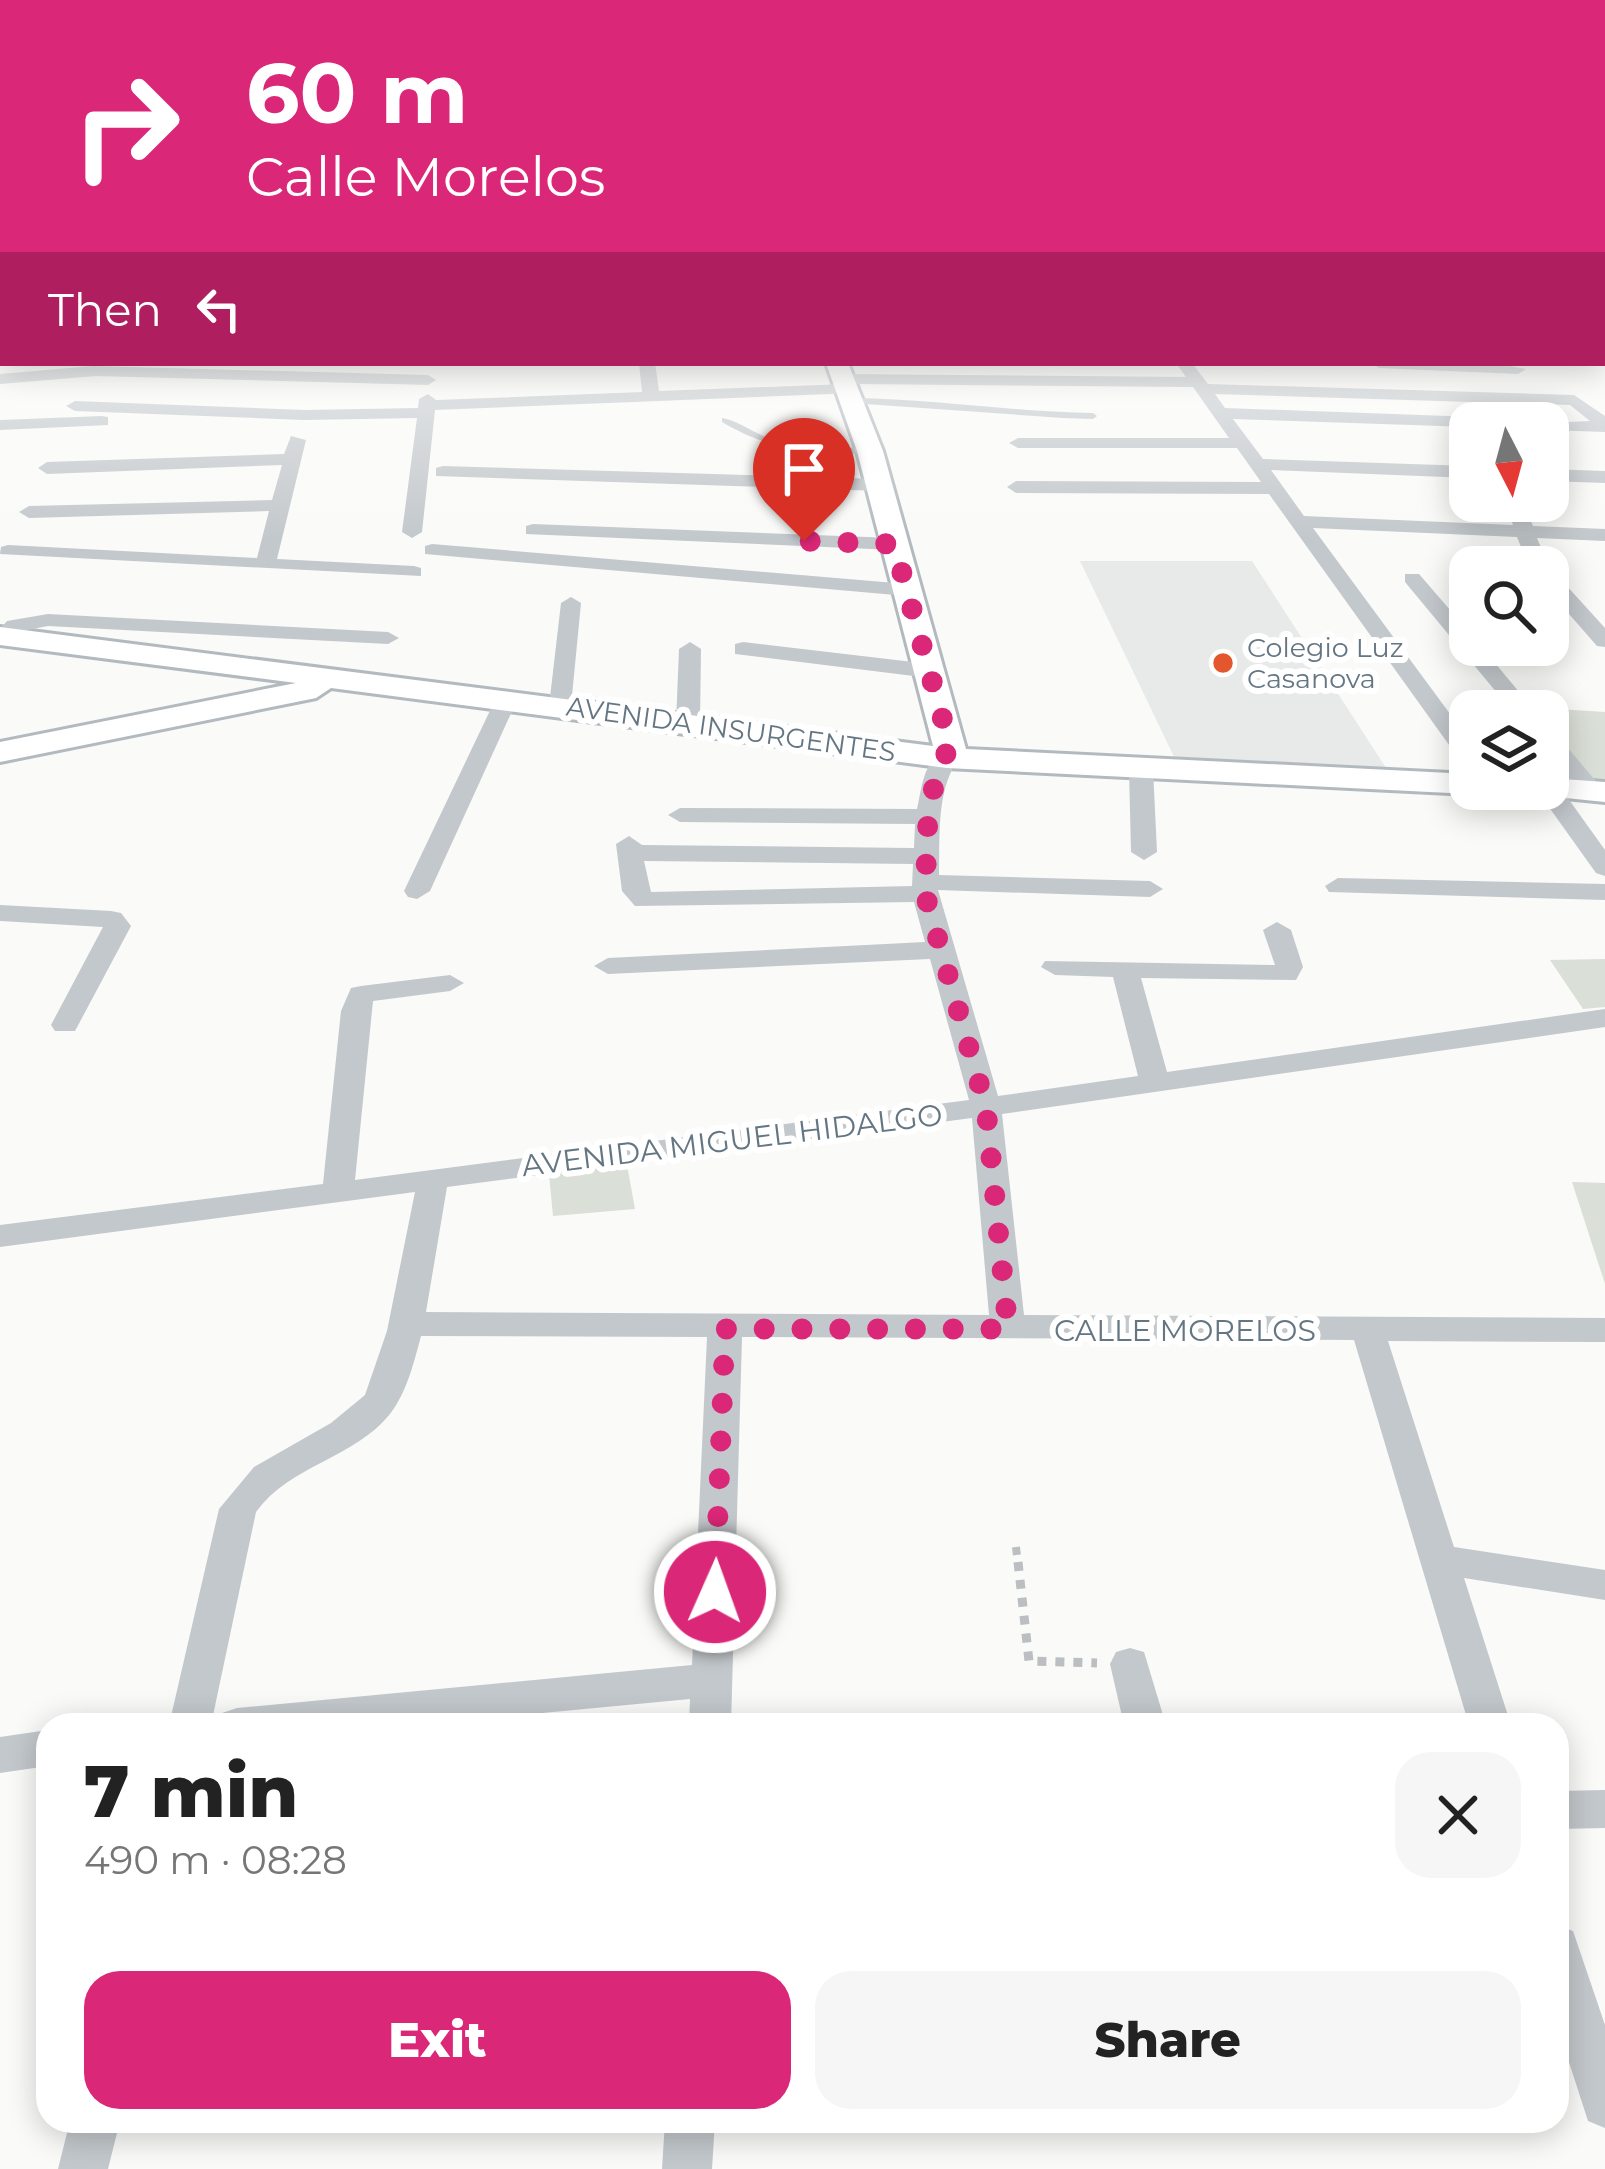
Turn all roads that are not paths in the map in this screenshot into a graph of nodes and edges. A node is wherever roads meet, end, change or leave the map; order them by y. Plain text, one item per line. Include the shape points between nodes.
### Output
1 (647, 366) edge
2 (1186, 366) edge
3 (1448, 366) edge
4 (1518, 369) dead end
5 (93, 370) edge
6 (430, 371) edge
7 (0, 379) edge
8 (846, 383) edge
9 (1200, 385) junction
10 (651, 396) junction
11 (1463, 396) junction
12 (1466, 402) edge
13 (427, 409) junction
14 (1220, 413) junction
15 (304, 415) junction
16 (1093, 416) dead end
17 (725, 420) dead end
18 (1449, 422) edge
19 (1569, 424) edge
20 (0, 425) edge
21 (1605, 425) edge
22 (61, 437) junction
23 (1018, 443) dead end
24 (1240, 443) junction
25 (871, 451) junction
26 (292, 459) junction
27 (1254, 464) junction
28 (1449, 471) edge
29 (443, 472) dead end
30 (1569, 476) edge
31 (1605, 477) edge
32 (880, 485) junction
33 (1016, 488) dead end
34 (1271, 488) junction
35 (281, 505) junction
36 (29, 512) junction
37 (1295, 521) junction
38 (1522, 522) edge
39 (533, 530) dead end
40 (412, 532) dead end
41 (1526, 532) junction
42 (1605, 535) edge
43 (894, 544) junction
44 (1531, 546) edge
45 (432, 550) dead end
46 (4, 560) edge
47 (266, 562) junction
48 (414, 572) dead end
49 (1412, 578) dead end
50 (907, 590) junction
51 (1569, 601) edge
52 (571, 603) dead end
53 (2, 637) edge
54 (388, 638) dead end
55 (1605, 641) edge
56 (743, 649) dead end
57 (690, 650) dead end
58 (930, 671) junction
59 (352, 682) junction
60 (1506, 690) edge
61 (507, 698) junction
62 (560, 706) junction
63 (688, 723) junction
64 (1449, 730) edge
65 (0, 752) edge
66 (946, 758) junction
67 (1569, 761) edge
68 (1141, 769) junction
69 (1449, 783) edge
70 (1598, 791) edge
71 (1564, 810) edge
72 (680, 815) dead end
73 (928, 817) junction
74 (1144, 852) dead end
75 (1605, 868) edge
76 (924, 877) junction
77 (1338, 886) dead end
78 (1150, 889) dead end
79 (417, 891) dead end
80 (1605, 892) edge
81 (0, 913) edge
82 (1276, 930) dead end
83 (940, 950) junction
84 (608, 966) dead end
85 (1054, 968) dead end
86 (1125, 971) junction
87 (450, 983) dead end
88 (1605, 1018) edge
89 (65, 1025) dead end
90 (1155, 1083) junction
91 (986, 1107) junction
92 (434, 1178) junction
93 (338, 1189) junction
94 (3, 1243) edge
95 (406, 1324) junction
96 (725, 1329) junction
97 (1008, 1329) junction
98 (1605, 1330) edge
99 (1368, 1331) junction
100 (1442, 1560) junction
101 (1605, 1586) edge
102 (1130, 1664) road end
103 (711, 1680) junction
104 (193, 1713) edge
105 (363, 1713) edge
106 (710, 1713) edge
107 (1142, 1713) edge
108 (1487, 1713) edge
109 (36, 1750) edge
110 (0, 1755) edge
111 (1605, 1809) edge
112 (1569, 1810) edge
113 (1569, 1986) edge
114 (1605, 2104) edge
115 (92, 2133) edge
116 (689, 2133) edge
117 (83, 2169) edge
118 (687, 2169) edge

1 - 10 street
2 - 9 street
3 - 4 street
5 - 6 street
5 - 7 street
5 - 22 street
6 - 13 street
8 - 9 street
8 - 10 street
8 - 16 lane via 1027,416
8 - 25 street
9 - 11 street
9 - 14 street
10 - 13 street
11 - 12 street
11 - 21 street via 1574,400
13 - 15 street
13 - 40 street
14 - 18 street
14 - 24 street
15 - 22 street via 244,414
15 - 26 street
17 - 25 lane via 761,444
19 - 21 street
20 - 22 street
22 - 26 street
22 - 36 street
23 - 24 street
24 - 27 street
25 - 32 street
26 - 35 street
27 - 28 street
27 - 34 street
29 - 32 street
30 - 31 street
32 - 43 street
33 - 34 street
34 - 37 street
35 - 36 street
35 - 47 street
36 - 46 street
37 - 41 street
37 - 64 street
38 - 41 street
39 - 43 street
41 - 42 street
41 - 44 street
43 - 50 street
45 - 50 street
46 - 47 street
47 - 48 street
49 - 60 street
50 - 58 street
51 - 55 street
52 - 62 street
53 - 54 street via 48,620
53 - 59 street, AVENIDA INSURGENTES
56 - 58 street
57 - 63 street
58 - 66 street via 950,746
59 - 61 street, AVENIDA INSURGENTES
59 - 65 street, AVENIDA INSURGENTES
61 - 62 street, AVENIDA INSURGENTES
61 - 79 street
62 - 63 street, AVENIDA INSURGENTES
63 - 66 street, AVENIDA INSURGENTES
66 - 68 street, AVENIDA INSURGENTES
66 - 73 street
67 - 70 street
68 - 69 street, AVENIDA INSURGENTES
68 - 74 street
71 - 75 street
72 - 73 street
73 - 76 street
76 - 76 street via 630,849 635,891 644,900
76 - 78 street
76 - 83 street
77 - 80 street
81 - 89 street via 93,916 117,926
82 - 86 street via 1286,974
83 - 84 street
83 - 91 street
85 - 86 street
86 - 90 street
87 - 93 street via 362,994
88 - 90 street, AVENIDA MIGUEL HIDALGO
90 - 91 street, AVENIDA MIGUEL HIDALGO
91 - 92 street, AVENIDA MIGUEL HIDALGO
91 - 97 street
92 - 93 street, AVENIDA MIGUEL HIDALGO
92 - 95 street
93 - 94 street, AVENIDA MIGUEL HIDALGO
95 - 96 street, CALLE MORELOS
95 - 104 street via 380,1402 253,1483 238,1509
96 - 97 street, CALLE MORELOS
96 - 103 street
97 - 99 street, CALLE MORELOS
98 - 99 street, CALLE MORELOS
99 - 100 street
100 - 101 street
100 - 108 street
102 - 107 street
103 - 105 street
103 - 106 street
109 - 110 street
111 - 112 street
113 - 114 street
115 - 117 street
116 - 118 street

